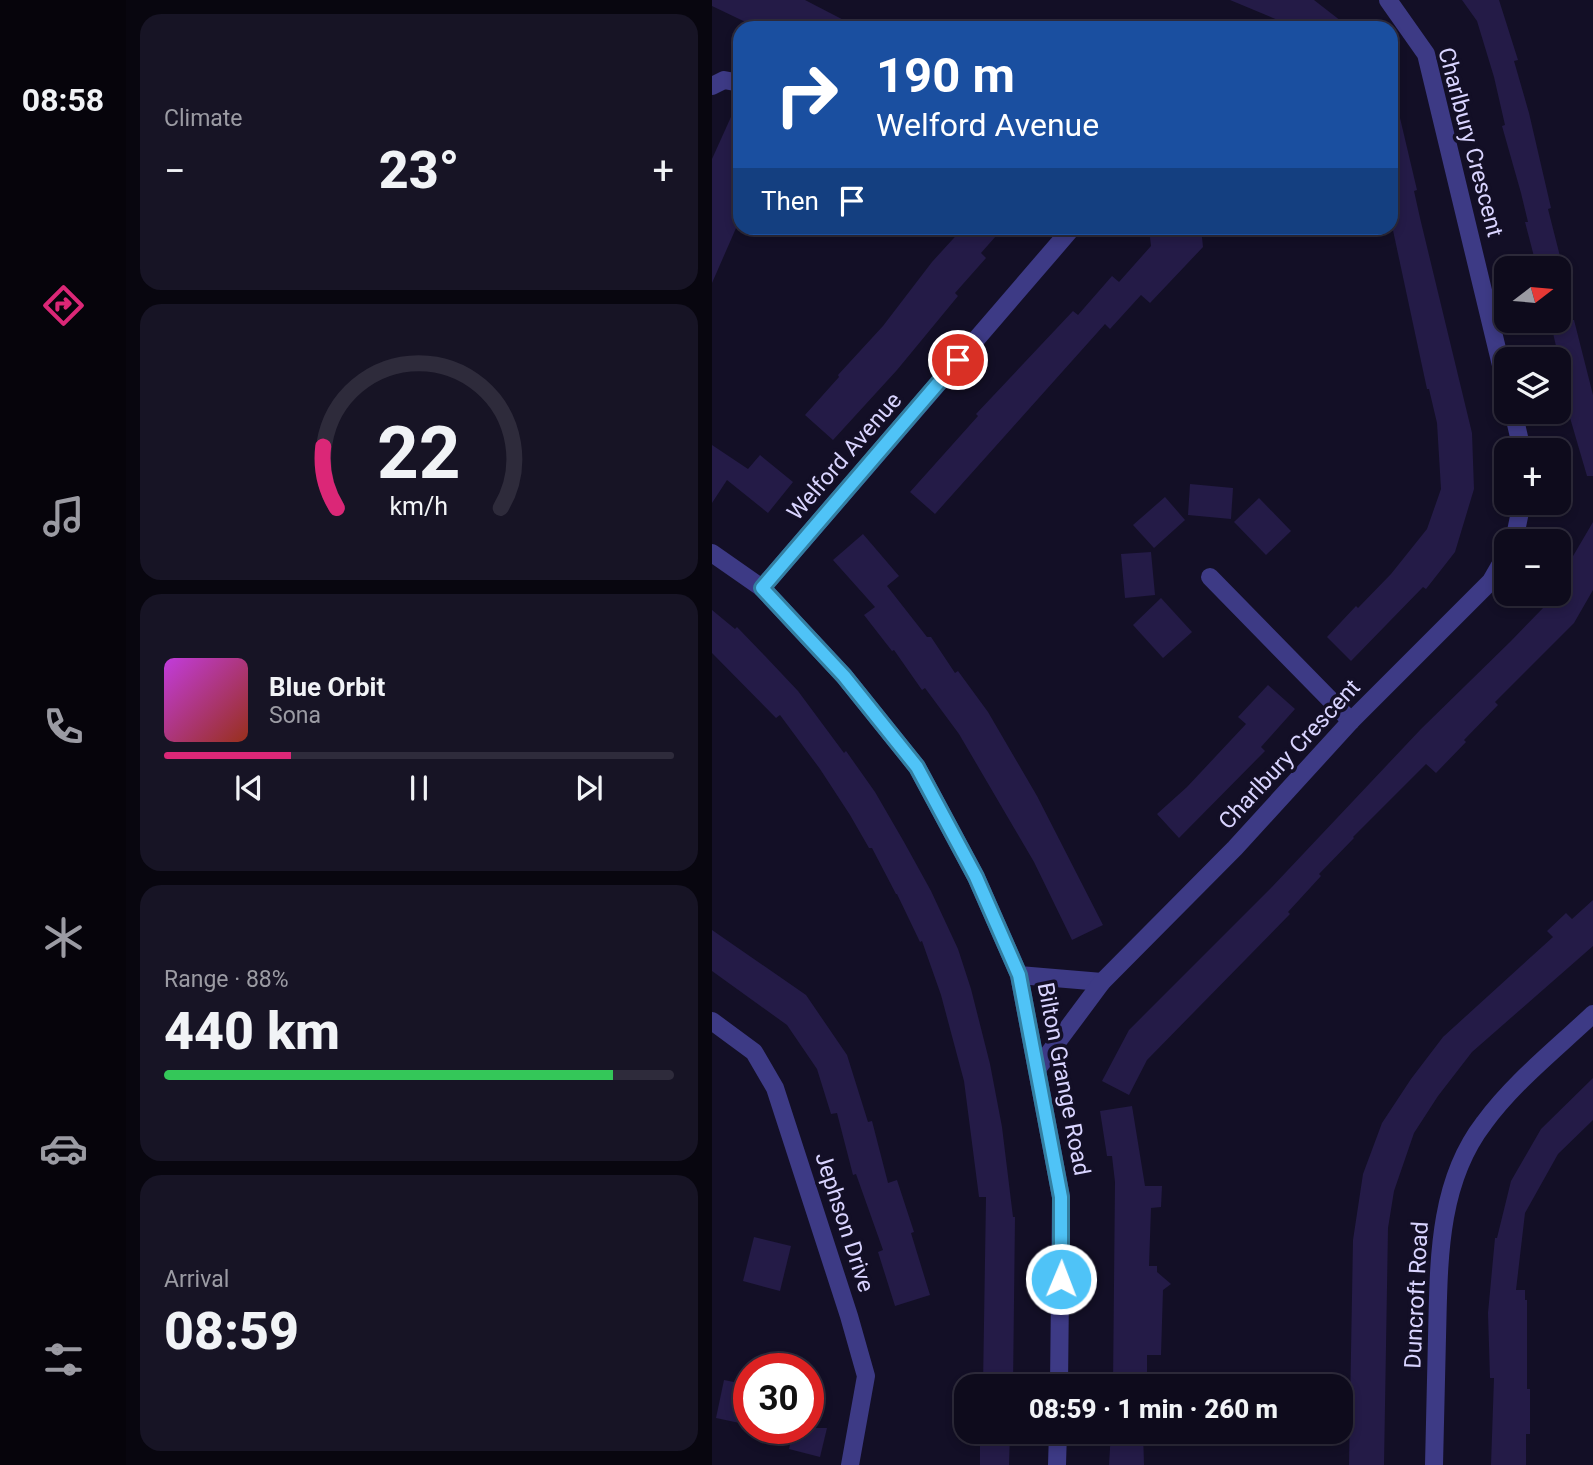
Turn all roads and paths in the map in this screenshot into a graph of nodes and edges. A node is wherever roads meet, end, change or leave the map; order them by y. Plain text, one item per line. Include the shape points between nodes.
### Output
1 (1388, 0) edge
2 (733, 82) edge
3 (712, 86) edge
4 (1066, 235) edge
5 (1497, 347) edge
6 (712, 553) edge
7 (1210, 576) dead end
8 (1494, 576) edge
9 (762, 588) junction
10 (1351, 721) junction
11 (1019, 975) junction
12 (1102, 982) junction
13 (1593, 1014) edge
14 (712, 1021) edge
15 (1038, 1068) junction
16 (1059, 1374) edge
17 (1058, 1444) edge
18 (850, 1465) edge
19 (1057, 1465) edge
20 (1434, 1465) edge

1 - 5 street, Charlbury Crescent via 1426,54
2 - 3 street
4 - 9 street, Welford Avenue
6 - 9 street, Bilton Grange Road
7 - 10 street
8 - 10 street, Charlbury Crescent
9 - 11 street, Bilton Grange Road via 844,676 917,767 976,877
10 - 12 street, Charlbury Crescent via 1235,848
11 - 12 street
11 - 15 street, Bilton Grange Road
12 - 15 street, Charlbury Crescent
13 - 20 street, Duncroft Road via 1510,1090 1482,1125 1446,1205 1439,1254
14 - 18 street, Jephson Drive via 754,1052 775,1088 849,1316 866,1376
15 - 16 street, Bilton Grange Road via 1061,1197
17 - 19 street

